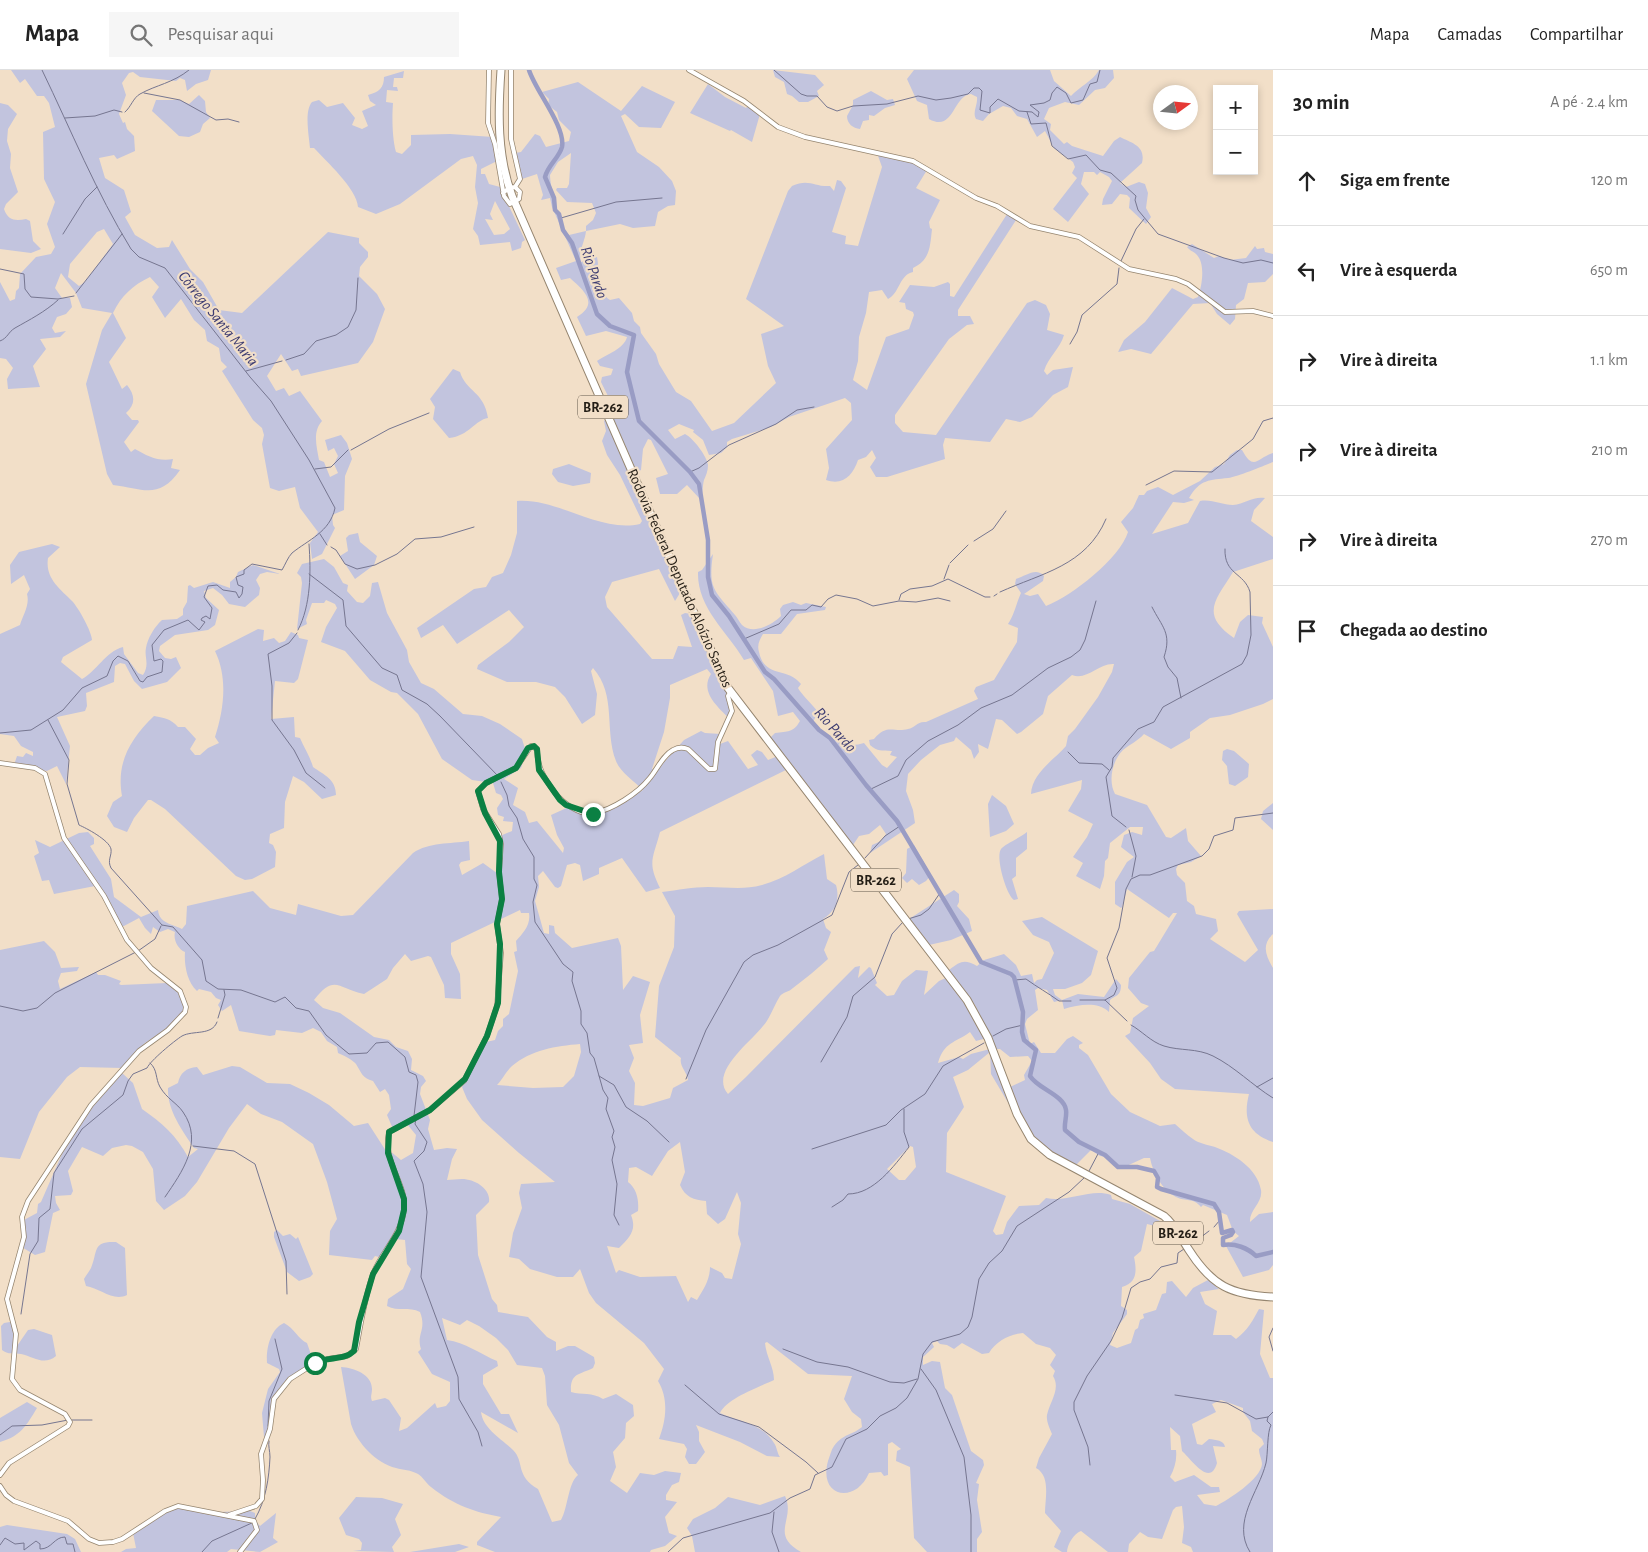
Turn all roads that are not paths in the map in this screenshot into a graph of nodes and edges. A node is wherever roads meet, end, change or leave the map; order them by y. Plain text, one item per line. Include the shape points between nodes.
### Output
1 (489, 70) edge
2 (501, 70) edge
3 (511, 70) edge
4 (689, 70) edge
5 (509, 189) junction
6 (1273, 316) edge
7 (680, 580) junction
8 (689, 592) dead end
9 (681, 595) dead end
10 (695, 604) dead end
11 (687, 609) dead end
12 (697, 620) junction
13 (731, 691) junction
14 (0, 763) edge
15 (1273, 1297) edge
16 (0, 1475) edge
17 (0, 1486) edge
18 (230, 1515) junction
19 (240, 1552) edge

1 - 5 street via 488,123
2 - 5 highway, Rodovia Federal Deputado Aloízio Santos / BR-262 via 499,139
3 - 5 street via 511,139 520,181
4 - 6 street via 788,131 913,161 1030,226 1079,237 1128,269 1188,284 1225,312
5 - 7 highway, Rodovia Federal Deputado Aloízio Santos / BR-262
7 - 8 highway
7 - 9 highway
7 - 12 highway, Rodovia Federal Deputado Aloízio Santos / BR-262
10 - 12 highway
11 - 12 highway
12 - 13 highway, Rodovia Federal Deputado Aloízio Santos / BR-262
13 - 15 highway, Rodovia Federal Deputado Aloízio Santos / BR-262 via 967,1000 988,1038 1017,1114 1031,1139 1055,1158 1160,1212 1175,1228 1205,1273 1219,1284 1239,1293
13 - 18 street via 728,697 732,711 718,742 714,769 709,769 688,749 676,749 666,756 640,788 592,814 562,802 539,770 537,749 532,746 516,768 486,783 478,791 500,844 502,899 497,924 500,944 498,1001 487,1036 464,1080 430,1110 389,1132 388,1153 404,1199 404,1210 399,1231 373,1274 359,1322 356,1349 347,1356 318,1361 290,1379 281,1389 272,1403 270,1429 262,1449 262,1499 256,1506
14 - 16 street via 35,768 45,774 64,838 104,896 127,940 151,968 183,995 186,1007 180,1019 143,1047 104,1089 24,1211 21,1220 24,1236 7,1299 16,1334 12,1379 24,1394 65,1414 70,1422 9,1463
17 - 18 street via 14,1501 68,1521 98,1543 122,1539 176,1507
18 - 19 street via 253,1520 257,1524 257,1530

